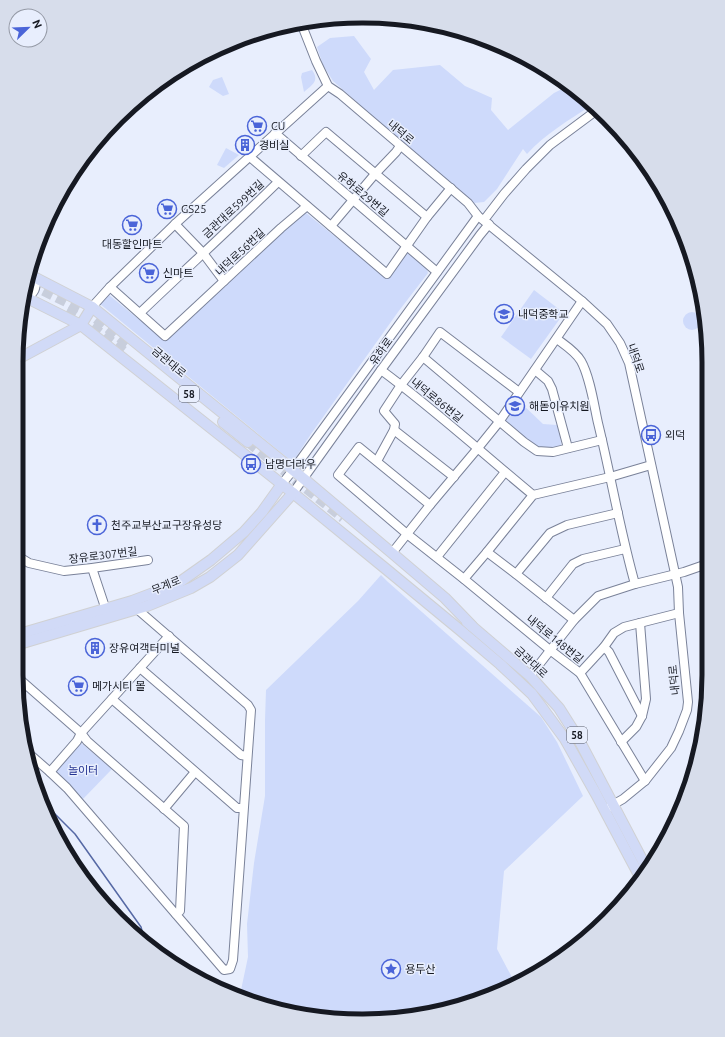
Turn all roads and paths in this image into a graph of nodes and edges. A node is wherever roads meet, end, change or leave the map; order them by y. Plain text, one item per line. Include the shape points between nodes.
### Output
1 (303, 29) edge
2 (328, 86) junction
3 (593, 113) edge
4 (275, 133) junction
5 (400, 146) junction
6 (301, 156) junction
7 (250, 158) junction
8 (375, 174) junction
9 (278, 182) junction
10 (451, 188) junction
11 (353, 200) junction
12 (307, 206) junction
13 (427, 217) junction
14 (484, 220) junction
15 (175, 224) junction
16 (331, 226) junction
17 (407, 246) junction
18 (203, 253) junction
19 (437, 272) junction
20 (224, 282) junction
21 (32, 287) edge
22 (110, 288) junction
23 (32, 289) edge
24 (582, 301) junction
25 (92, 307) junction
26 (140, 313) junction
27 (81, 325) junction
28 (557, 339) junction
29 (128, 349) tunnel mouth
30 (23, 356) edge
31 (423, 357) junction
32 (381, 370) junction
33 (535, 370) junction
34 (401, 385) junction
35 (519, 392) junction
36 (499, 422) junction
37 (394, 430) junction
38 (602, 440) junction
39 (246, 445) tunnel mouth
40 (478, 448) junction
41 (568, 448) junction
42 (377, 461) junction
43 (651, 465) junction
44 (293, 470) junction
45 (505, 472) junction
46 (454, 477) junction
47 (610, 477) junction
48 (304, 479) junction
49 (282, 484) junction
50 (293, 493) junction
51 (533, 495) junction
52 (430, 505) junction
53 (618, 513) junction
54 (406, 534) junction
55 (625, 549) junction
56 (487, 552) junction
57 (392, 553) junction
58 (437, 557) junction
59 (23, 559) edge
60 (148, 560) dead end
61 (702, 566) edge
62 (92, 568) junction
63 (516, 574) junction
64 (676, 574) junction
65 (464, 579) junction
66 (635, 584) junction
67 (179, 588) junction
68 (546, 598) junction
69 (142, 604) junction
70 (107, 612) junction
71 (679, 612) junction
72 (574, 620) junction
73 (640, 623) junction
74 (472, 626) junction
75 (23, 633) edge
76 (169, 636) junction
77 (23, 642) edge
78 (604, 647) junction
79 (550, 650) junction
80 (140, 668) junction
81 (580, 673) junction
82 (530, 676) junction
83 (24, 686) edge
84 (532, 694) junction
85 (112, 699) junction
86 (642, 716) junction
87 (81, 733) junction
88 (621, 742) junction
89 (247, 756) junction
90 (34, 758) edge
91 (50, 772) junction
92 (196, 772) junction
93 (645, 782) junction
94 (609, 807) junction
95 (244, 808) junction
96 (164, 809) junction
97 (644, 864) edge
98 (639, 872) edge
99 (176, 914) junction

1 - 2 street, 내덕로
2 - 4 street
2 - 5 street, 내덕로
3 - 14 street, 유하로 via 550,145 504,194
4 - 6 street, 유하로29번길
4 - 7 street
5 - 8 street
5 - 10 street, 내덕로
6 - 8 street via 326,132
6 - 11 street, 유하로29번길
7 - 9 street, 금관대로599번길
7 - 15 street
8 - 11 street
8 - 13 street
9 - 12 street, 금관대로599번길
9 - 18 street, 금관대로599번길
10 - 13 street
10 - 14 street, 내덕로
11 - 16 street
11 - 17 street, 유하로29번길
12 - 16 street
12 - 20 street, 내덕로56번길
13 - 17 street
14 - 19 street, 유하로
14 - 24 street, 내덕로
14 - 32 street, 유하로 via 480,235
15 - 18 street, 금관대로599번길
15 - 22 street
16 - 17 street via 387,274
17 - 19 street, 유하로29번길
18 - 20 street
18 - 26 street, 금관대로599번길
19 - 44 street, 유하로
20 - 26 street, 내덕로56번길 via 165,336
21 - 25 main road
22 - 25 street
22 - 26 street
23 - 27 main road
24 - 28 street
24 - 43 street, 내덕로 via 607,324 629,363
25 - 27 main road
25 - 44 main road
27 - 30 main road
27 - 49 main road
28 - 33 street
28 - 38 street via 581,360 587,374
29 - 39 main road, 금관대로 / 58
31 - 34 street
31 - 35 street via 440,332
31 - 36 street, 내덕로86번길
32 - 34 street, 내덕로86번길
32 - 48 street, 유하로
33 - 35 street
33 - 41 street via 548,381 552,389
34 - 37 street via 384,411 395,424
34 - 40 street, 내덕로86번길
35 - 36 street
36 - 40 street
36 - 41 street, 내덕로86번길 via 537,451 552,452
37 - 42 street
37 - 46 street
38 - 41 street, 내덕로86번길
38 - 47 street
40 - 45 street, 내덕로86번길
40 - 46 street
42 - 52 street
42 - 54 street, 내덕로148번길 via 359,448 338,475
43 - 47 street
43 - 64 street, 내덕로
44 - 48 main road
44 - 49 street, 유하로
45 - 51 street, 내덕로86번길
45 - 58 street
46 - 52 street
47 - 51 street
47 - 53 street
48 - 50 street, 유하로
48 - 57 main road
49 - 50 main road
49 - 67 main road, 무계로 via 244,532
50 - 67 main road, 무계로 via 238,555 191,588
50 - 84 main road via 460,630
51 - 56 street
52 - 54 street
53 - 55 street
53 - 63 street via 567,524 550,533
54 - 57 street
54 - 58 street, 내덕로148번길
55 - 66 street
55 - 68 street via 583,559 573,564
56 - 63 street
56 - 65 street
57 - 74 main road via 445,598
58 - 65 street, 내덕로148번길
59 - 62 street, 장유로307번길 via 64,571
60 - 62 street, 장유로307번길
61 - 64 street
62 - 70 street
63 - 68 street
64 - 66 street
64 - 71 street, 내덕로
65 - 79 street, 내덕로148번길
66 - 72 street via 598,596
67 - 69 main road, 무계로
68 - 72 street
69 - 70 main road, 무계로
69 - 76 street
70 - 75 main road, 무계로
70 - 77 main road, 무계로
71 - 73 street
71 - 93 street, 내덕로 via 687,710 671,748
72 - 79 street
73 - 78 street via 624,627 614,633
73 - 86 street via 646,699
74 - 82 main road, 금관대로 / 58
74 - 84 main road, 금관대로 / 58 via 340,521 505,661
76 - 80 street
76 - 89 street via 248,705 251,710
78 - 81 street
78 - 86 street
79 - 81 street, 내덕로148번길
79 - 82 street
80 - 85 street
80 - 89 street via 241,755
81 - 88 street, 내덕로148번길
82 - 94 main road, 금관대로 / 58 via 559,708 578,738
83 - 87 street
84 - 94 main road, 금관대로 / 58 via 565,739 596,794
85 - 87 street
85 - 92 street
86 - 88 street via 636,727
87 - 91 street
87 - 96 street
88 - 93 street, 내덕로148번길
89 - 95 street
90 - 91 street
91 - 99 street via 67,788
92 - 95 street via 237,808
92 - 96 street
93 - 94 street, 내덕로
94 - 97 main road, 금관대로 / 58
94 - 98 main road, 금관대로 / 58
95 - 99 street via 233,960 230,969 224,970
96 - 99 street via 184,826 180,911

